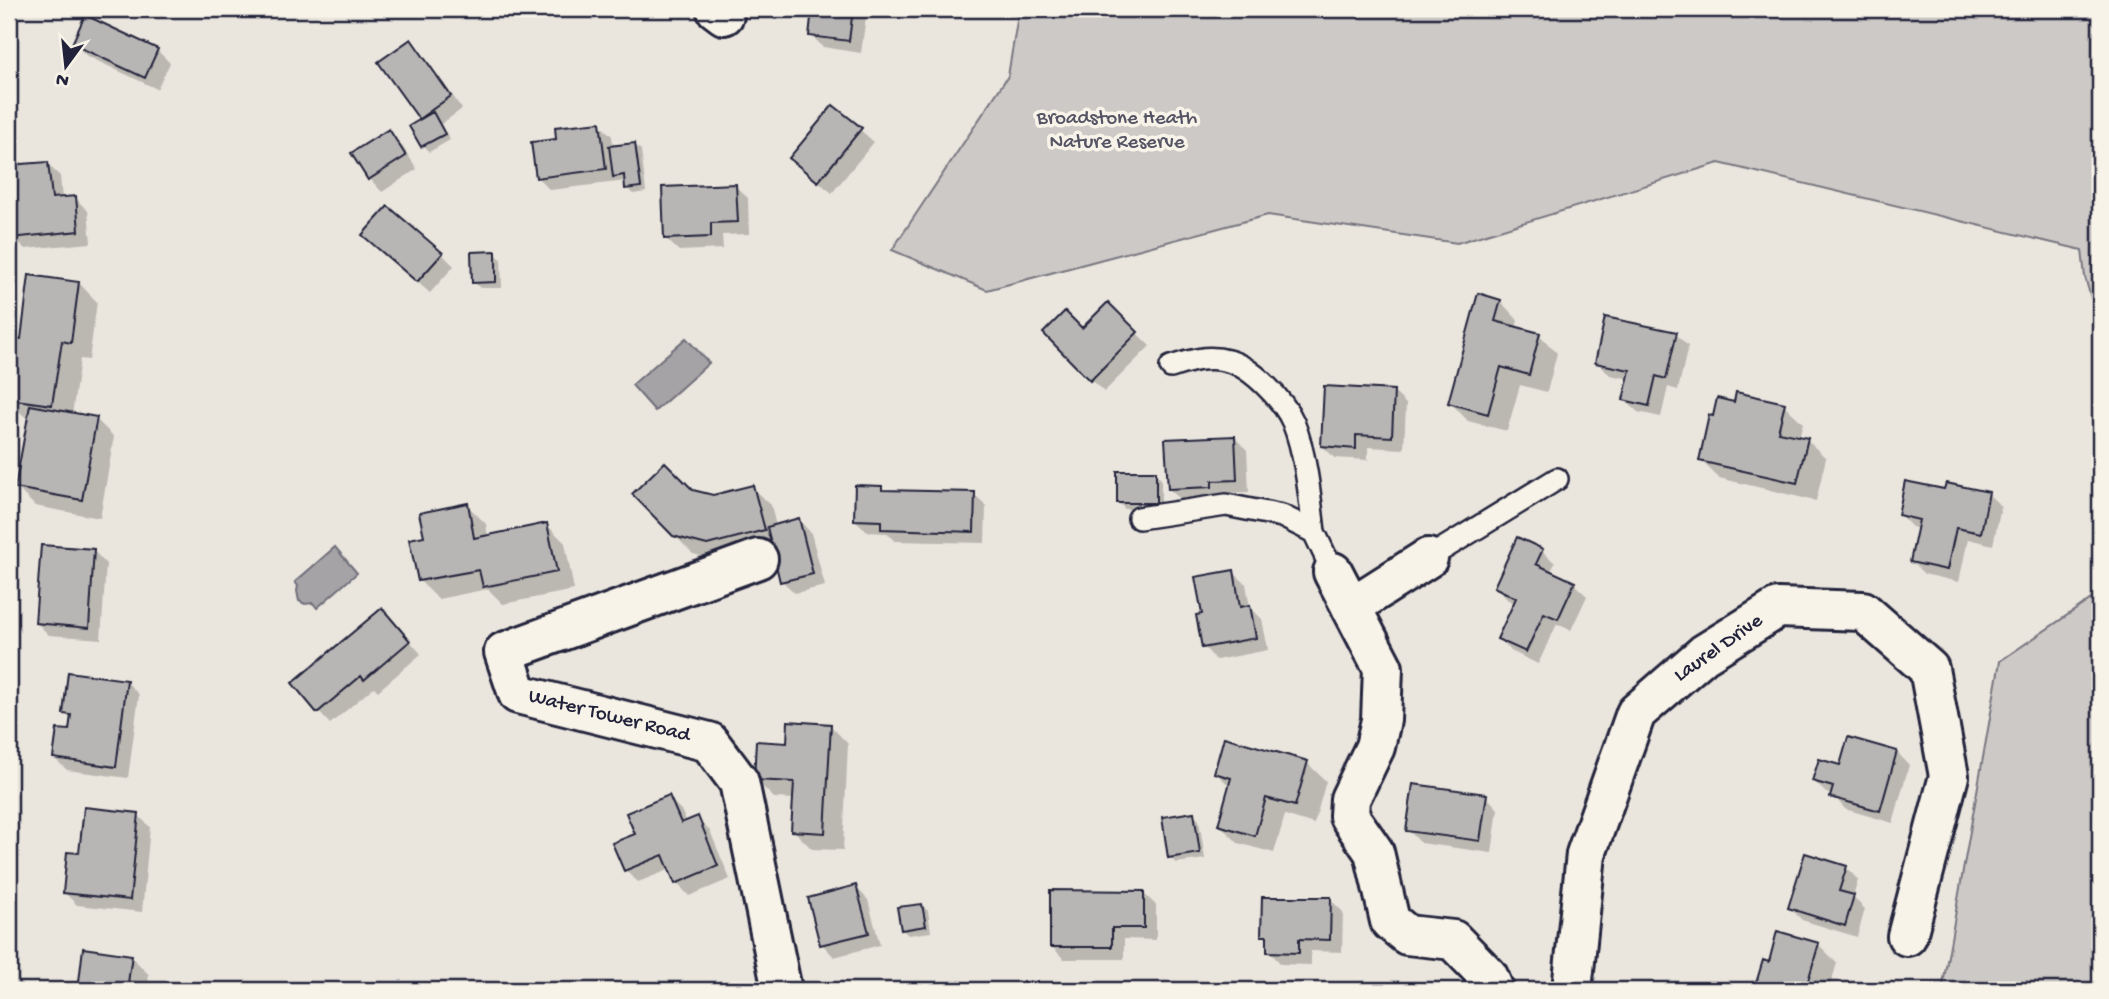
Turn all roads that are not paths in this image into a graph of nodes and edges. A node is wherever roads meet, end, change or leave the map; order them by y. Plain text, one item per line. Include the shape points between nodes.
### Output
1 (1171, 367) dead end
2 (1558, 479) dead end
3 (1139, 518) dead end
4 (1314, 532) junction
5 (1429, 558) joint
6 (758, 559) dead end
7 (1333, 572) joint
8 (1351, 607) junction
9 (1907, 936) dead end
10 (782, 990) edge
11 (1494, 990) edge
12 (1572, 990) edge

1 - 4 lane via 1195,359 1229,361 1268,385 1292,421 1309,485
2 - 5 lane
3 - 4 lane via 1226,505 1282,516
4 - 7 lane
5 - 8 street
6 - 10 street, Water Tower Road via 504,652 518,694 709,741 739,782
7 - 8 street
8 - 11 street via 1383,668 1375,747 1350,799 1349,816 1374,852 1390,922 1407,935 1453,940 1489,976
9 - 12 street, Laurel Drive via 1949,776 1929,669 1863,611 1778,608 1704,654 1636,713 1586,854

